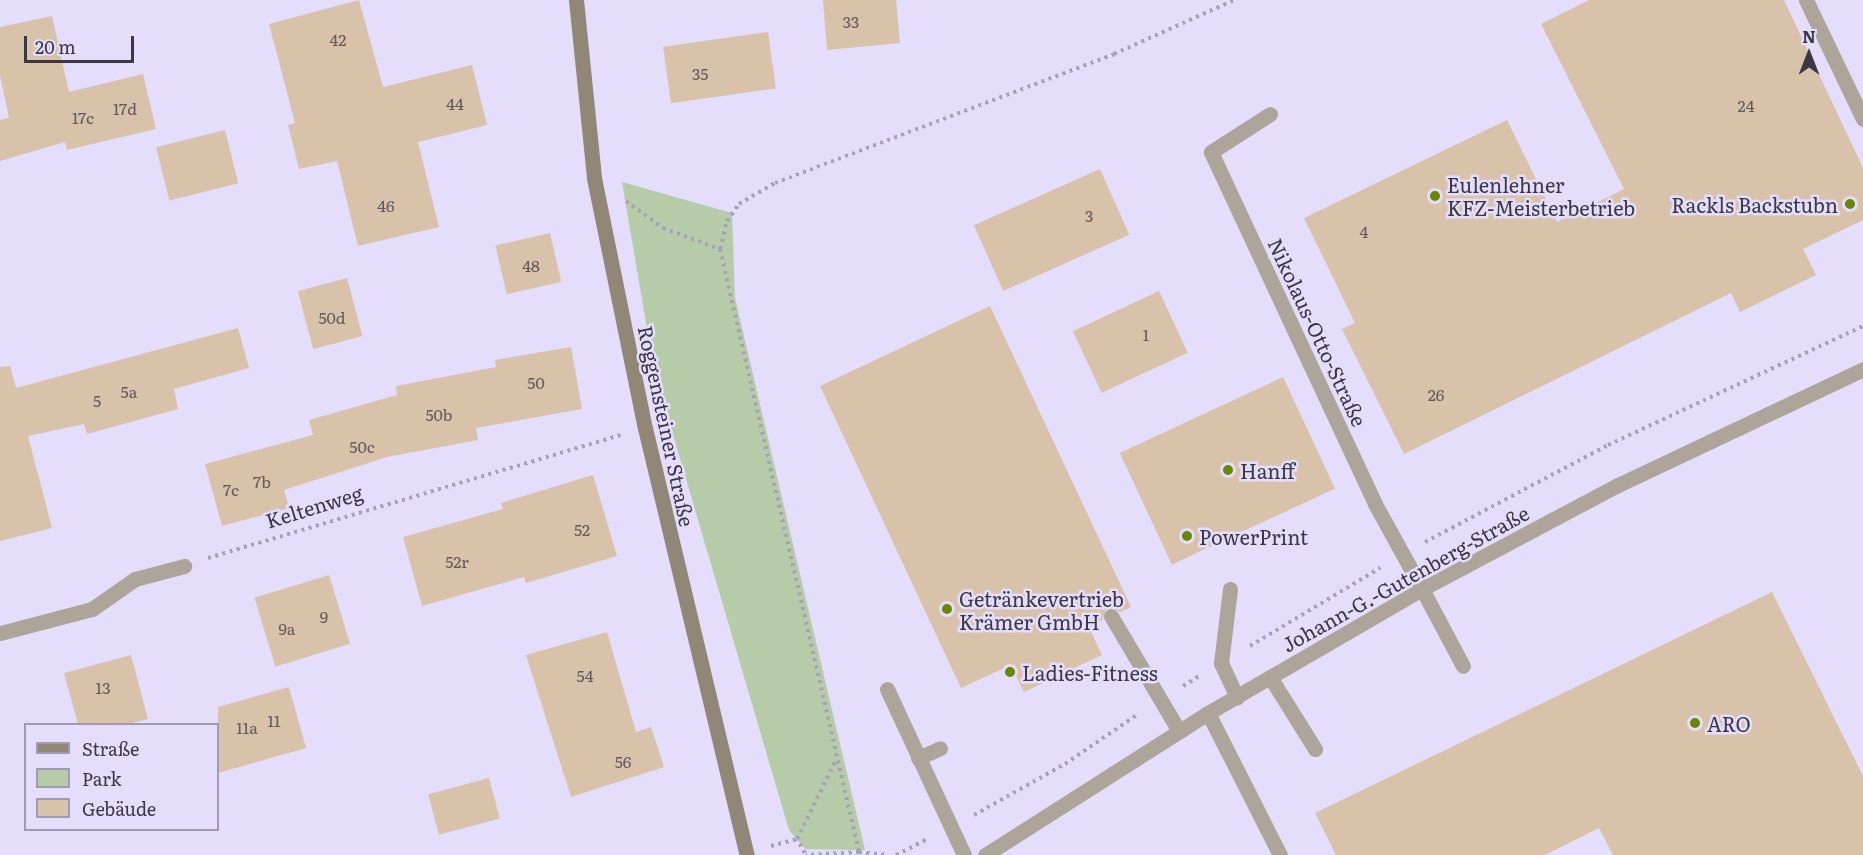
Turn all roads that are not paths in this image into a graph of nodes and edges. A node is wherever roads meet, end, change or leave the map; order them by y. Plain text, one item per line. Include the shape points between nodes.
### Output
1 (576, 0) edge
2 (1806, 0) edge
3 (1270, 114) dead end
4 (1863, 119) edge
5 (1863, 369) edge
6 (184, 566) road end
7 (1230, 589) dead end
8 (1422, 589) junction
9 (1111, 616) dead end
10 (0, 633) edge
11 (1463, 666) dead end
12 (1270, 677) junction
13 (887, 689) dead end
14 (1237, 697) junction
15 (1208, 713) junction
16 (1179, 731) junction
17 (940, 748) dead end
18 (1315, 749) dead end
19 (918, 758) junction
20 (747, 855) edge
21 (964, 855) edge
22 (985, 855) edge
23 (1280, 855) edge

1 - 20 main road, Roggensteiner Straße via 594,178 645,428
2 - 4 street
3 - 8 street, Nikolaus-Otto-Straße via 1211,152 1402,555
5 - 8 street, Johann-G.-Gutenberg-Straße via 1618,485
6 - 10 street via 135,579 92,609
7 - 14 street via 1221,663
8 - 11 street, Nikolaus-Otto-Straße
8 - 12 street, Johann-G.-Gutenberg-Straße
9 - 16 street
12 - 14 street, Johann-G.-Gutenberg-Straße
12 - 18 street
13 - 19 street
14 - 15 street, Johann-G.-Gutenberg-Straße
15 - 16 street, Johann-G.-Gutenberg-Straße
15 - 23 street
16 - 22 street, Johann-G.-Gutenberg-Straße
17 - 19 street
19 - 21 street

